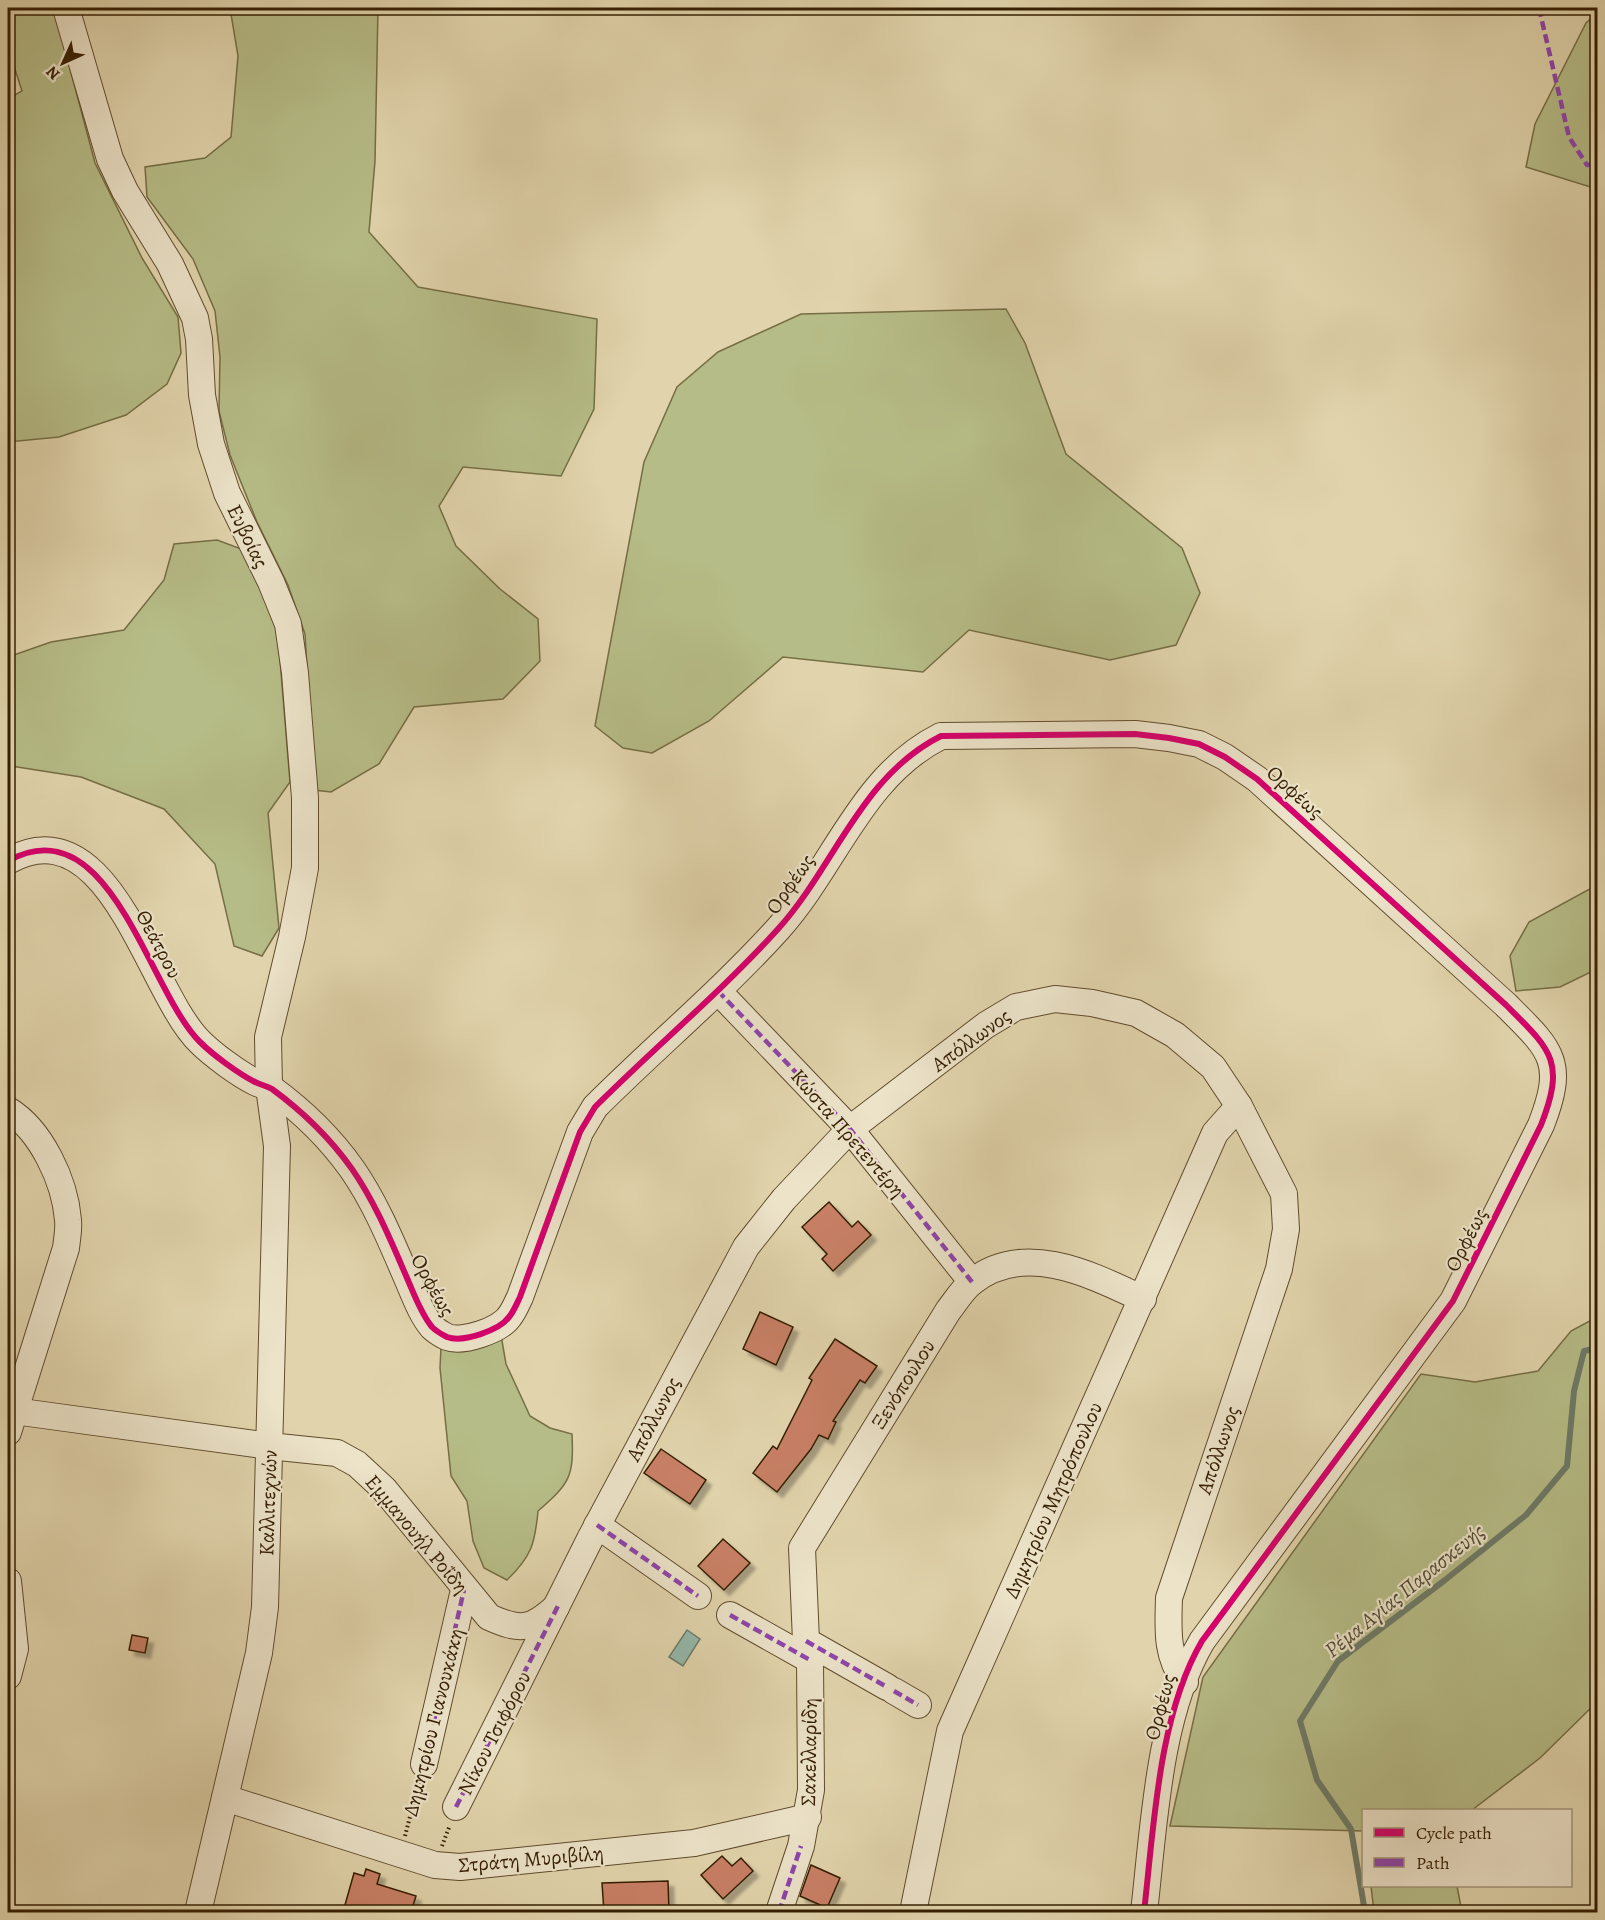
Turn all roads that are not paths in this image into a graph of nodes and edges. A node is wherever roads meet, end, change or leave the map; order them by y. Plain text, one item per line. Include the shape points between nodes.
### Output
1 (66, 8) edge
2 (8, 861) edge
3 (718, 991) junction
4 (269, 1087) junction
5 (1239, 1106) junction
6 (8, 1110) edge
7 (850, 1129) junction
8 (972, 1282) junction
9 (1143, 1299) junction
10 (11, 1422) edge
11 (270, 1446) junction
12 (597, 1525) junction
13 (8, 1581) edge
14 (464, 1590) junction
15 (698, 1596) dead end
16 (559, 1604) junction
17 (730, 1615) dead end
18 (808, 1650) junction
19 (8, 1676) edge
20 (1185, 1682) junction
21 (918, 1705) dead end
22 (424, 1764) road end
23 (225, 1798) junction
24 (456, 1807) road end
25 (808, 1817) junction
26 (198, 1912) edge
27 (779, 1912) edge
28 (913, 1912) edge
29 (1144, 1912) edge

1 - 4 street, Ευβοίας via 111,159 125,191 170,264 195,318 211,444 231,502 288,624 304,798 305,868 268,1037
2 - 4 street, Θεάτρου via 43,849 70,856 92,871 114,896 177,1013 199,1041 254,1081
3 - 4 street, Ορφέως via 595,1107 580,1132 520,1297 509,1317 496,1329 469,1336 448,1337 432,1327 352,1169 315,1124
3 - 7 street, Κώστα Πρετεντέρη
3 - 20 street, Ορφέως via 798,905 872,792 919,747 941,736 1135,734 1199,744 1257,779 1542,1040 1551,1056 1551,1098 1536,1136 1453,1301 1202,1641 1187,1666
4 - 11 street, Καλλιτεχνών via 278,1146
5 - 7 street, Απόλλωνος via 1213,1067 1175,1035 1136,1013 1055,999 1016,1007 986,1025
5 - 9 street, Δημητρίου Μητρόπουλου via 1215,1132
5 - 20 street, Απόλλωνος via 1284,1194 1286,1229 1279,1269 1169,1599 1173,1665
6 - 10 street via 38,1140 60,1184 69,1220 66,1248
7 - 8 street, Κώστα Πρετεντέρη
7 - 12 street, Απόλλωνος via 784,1199 746,1247
8 - 9 street, Ξενόπουλου via 1002,1267 1030,1262 1068,1267
8 - 18 street, Ξενόπουλου via 948,1311 802,1548
9 - 28 street, Δημητρίου Μητρόπουλου via 950,1731
10 - 11 street, Εμμανουήλ Ροΐδη
11 - 14 street, Εμμανουήλ Ροΐδη via 337,1453 357,1464 384,1489
11 - 23 street, Καλλιτεχνών via 265,1607 259,1653
12 - 15 street
12 - 16 street, Απόλλωνος
13 - 19 street via 15,1649
14 - 16 street, Εμμανουήλ Ροΐδη via 489,1617 507,1625 528,1627 542,1621
14 - 22 street, Δημητρίου Γιανουκάκη
16 - 24 street, Νίκου Τσιφόρου
17 - 18 street
18 - 21 street
18 - 25 street, Σακελλαρίδη
20 - 29 street, Ορφέως via 1166,1738
23 - 25 street, Στράτη Μυριβίλη via 435,1865 460,1868 694,1843
23 - 26 street, Καλλιτεχνών
25 - 27 street, Σακελλαρίδη

